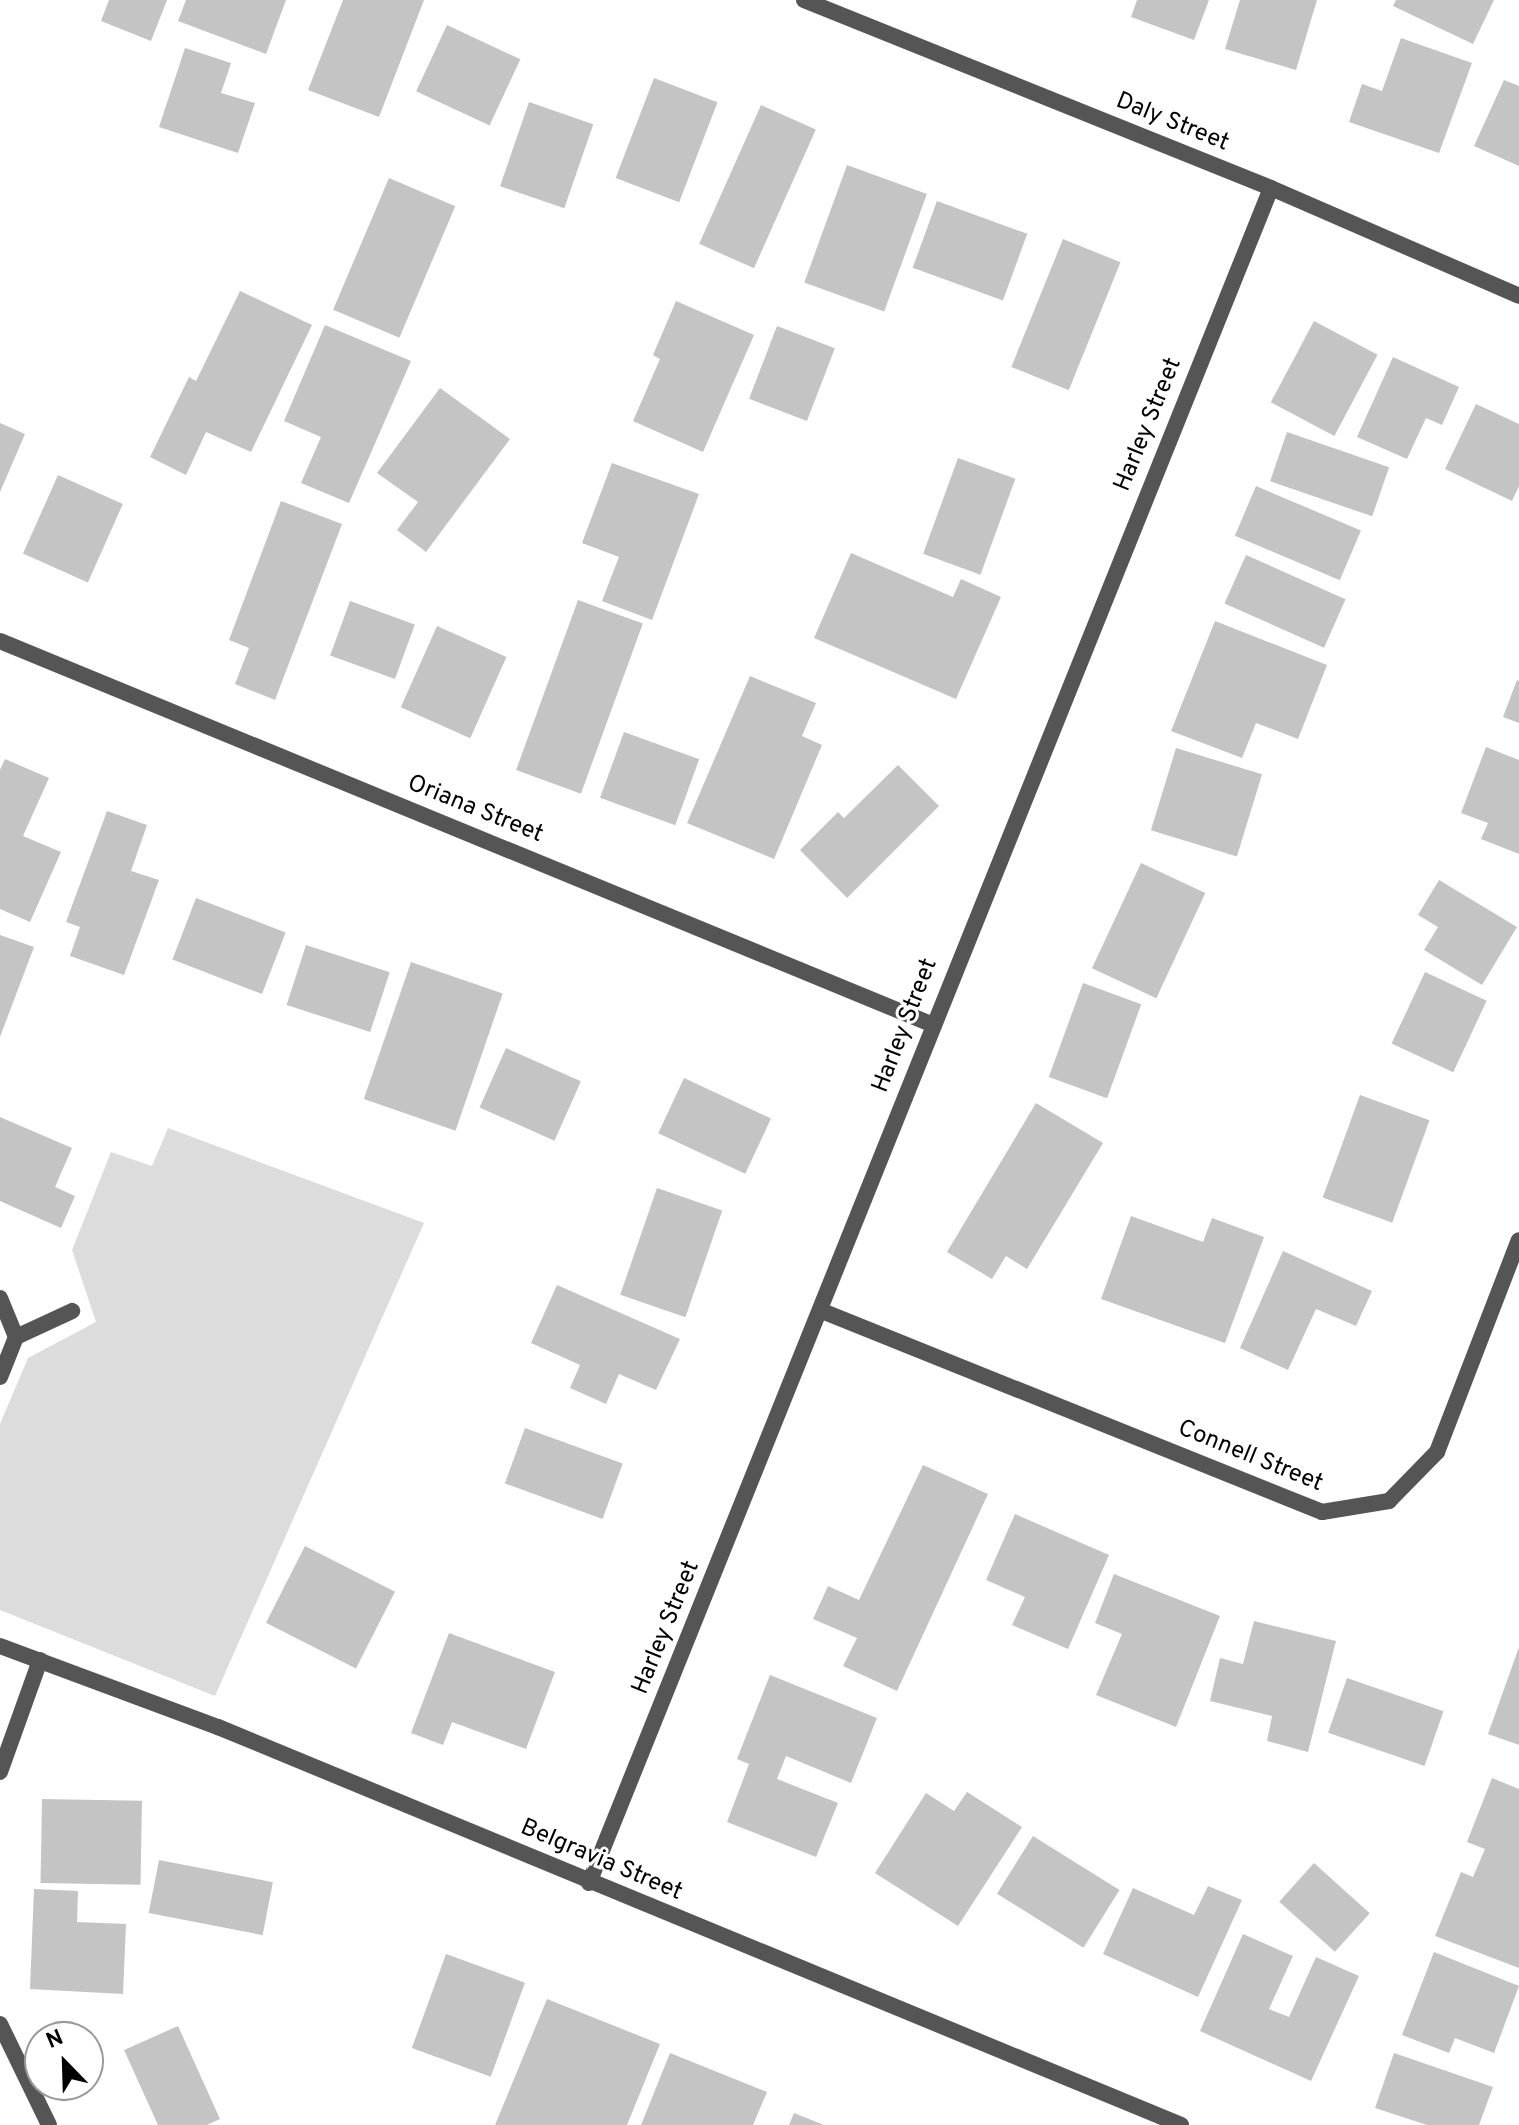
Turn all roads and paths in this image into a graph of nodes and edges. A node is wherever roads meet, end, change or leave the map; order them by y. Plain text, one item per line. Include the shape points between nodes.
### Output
1 (804, 0) edge
2 (1271, 188) junction
3 (1519, 296) edge
4 (0, 641) edge
5 (931, 1024) junction
6 (1519, 1240) edge
7 (0, 1298) edge
8 (72, 1311) dead end
9 (822, 1311) junction
10 (16, 1337) junction
11 (0, 1377) edge
12 (0, 1646) edge
13 (40, 1660) junction
14 (0, 1772) edge
15 (589, 1883) junction
16 (0, 2024) edge
17 (49, 2125) edge
18 (1181, 2125) edge

1 - 2 street, Daly Street
2 - 3 street, Daly Street
2 - 5 street, Harley Street
4 - 5 street, Oriana Street
5 - 9 street, Harley Street
6 - 9 street, Connell Street via 1437,1452 1389,1501 1322,1512
7 - 10 street
8 - 10 street
9 - 15 street, Harley Street
10 - 11 street
12 - 13 street, Belgravia Street
13 - 14 street
13 - 15 street, Belgravia Street via 218,1727
15 - 18 street, Belgravia Street
16 - 17 street

